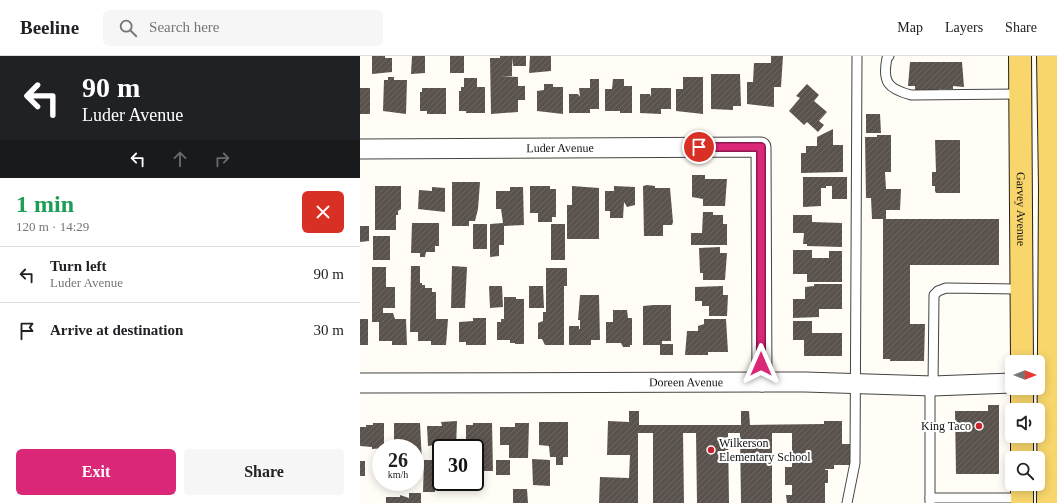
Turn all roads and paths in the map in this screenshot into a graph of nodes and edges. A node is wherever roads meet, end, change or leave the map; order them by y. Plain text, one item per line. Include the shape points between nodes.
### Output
1 (857, 56) edge
2 (889, 56) edge
3 (1020, 56) edge
4 (1048, 56) edge
5 (1020, 94) junction
6 (360, 149) edge
7 (1022, 289) junction
8 (1022, 355) edge
9 (1044, 355) edge
10 (762, 382) junction
11 (360, 383) edge
12 (1005, 383) edge
13 (856, 384) junction
14 (932, 386) junction
15 (1044, 395) edge
16 (1022, 495) edge
17 (930, 500) edge
18 (847, 503) edge
19 (1048, 503) edge

1 - 13 lane
2 - 5 lane via 885,66 886,77 889,86 898,92 911,95
3 - 5 main road, Garvey Avenue
4 - 9 main road via 1050,188
5 - 7 main road, Garvey Avenue
6 - 10 street, Luder Avenue via 761,147
7 - 8 main road, Garvey Avenue
7 - 14 lane via 946,288 934,295
10 - 11 street, Doreen Avenue
10 - 13 street, Doreen Avenue
12 - 14 street, Doreen Avenue
13 - 14 street, Doreen Avenue
13 - 18 lane via 855,463
14 - 17 lane
15 - 19 main road
16 - 17 lane

